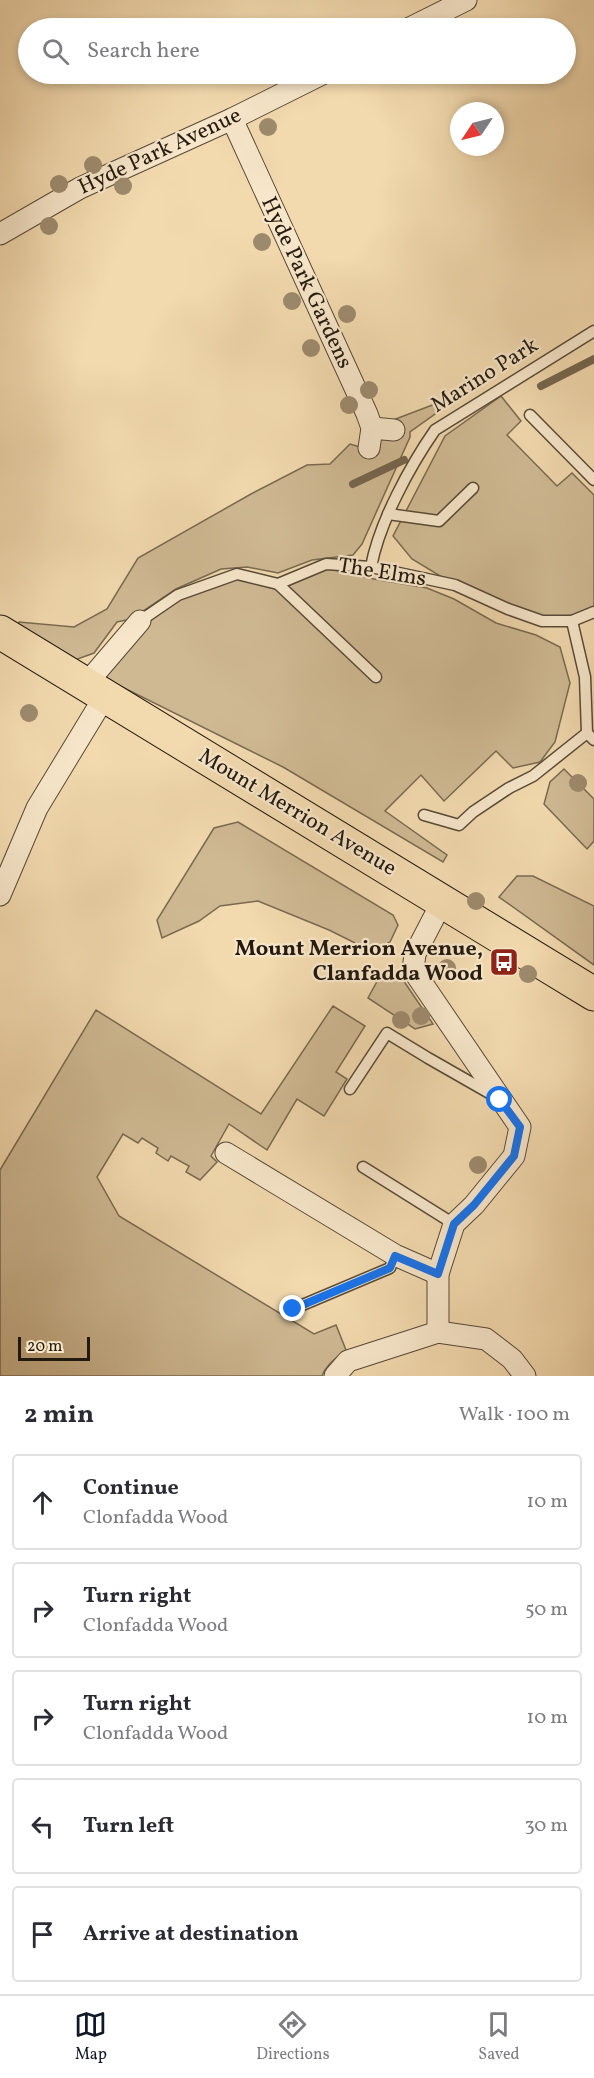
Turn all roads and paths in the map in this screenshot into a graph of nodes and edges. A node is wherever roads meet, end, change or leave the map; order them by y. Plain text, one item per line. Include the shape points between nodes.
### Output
1 (466, 0) edge
2 (430, 18) edge
3 (302, 84) edge
4 (232, 120) junction
5 (0, 234) edge
6 (594, 331) edge
7 (530, 416) dead end
8 (394, 430) dead end
9 (594, 480) edge
10 (473, 488) dead end
11 (388, 514) junction
12 (371, 567) junction
13 (278, 584) junction
14 (594, 612) edge
15 (140, 621) joint
16 (572, 621) junction
17 (0, 632) edge
18 (376, 678) dead end
19 (95, 690) junction
20 (590, 737) edge
21 (424, 815) dead end
22 (0, 895) edge
23 (442, 902) junction
24 (594, 994) edge
25 (350, 1089) dead end
26 (500, 1100) junction
27 (226, 1153) dead end
28 (363, 1167) dead end
29 (454, 1224) junction
30 (395, 1256) junction
31 (438, 1274) junction
32 (293, 1309) dead end
33 (438, 1332) junction
34 (335, 1376) edge
35 (525, 1376) edge

1 - 2 street
3 - 4 street, Hyde Park Avenue
4 - 5 street, Hyde Park Avenue via 80,188
4 - 8 street, Hyde Park Gardens via 370,438
6 - 11 lane, Marino Park via 435,430 418,454
7 - 9 lane
10 - 11 lane via 439,521
11 - 12 lane, Marino Park
12 - 13 lane, The Elms via 326,564
12 - 16 lane, The Elms via 455,585 542,621
13 - 15 lane via 237,574 178,595
13 - 18 lane
14 - 16 lane, The Elms
15 - 19 street
16 - 20 lane via 585,677
17 - 19 highway, Mount Merrion Avenue
19 - 22 street via 37,808
19 - 23 highway, Mount Merrion Avenue
20 - 21 lane via 459,825
23 - 24 highway, Mount Merrion Avenue
23 - 26 street via 415,954 413,970
25 - 26 lane via 387,1032
26 - 29 street via 520,1127 514,1156
27 - 30 street
28 - 29 lane
29 - 31 street
30 - 31 street
30 - 32 lane via 390,1268
31 - 33 street
33 - 34 street via 348,1361
33 - 35 street via 486,1339 512,1359

